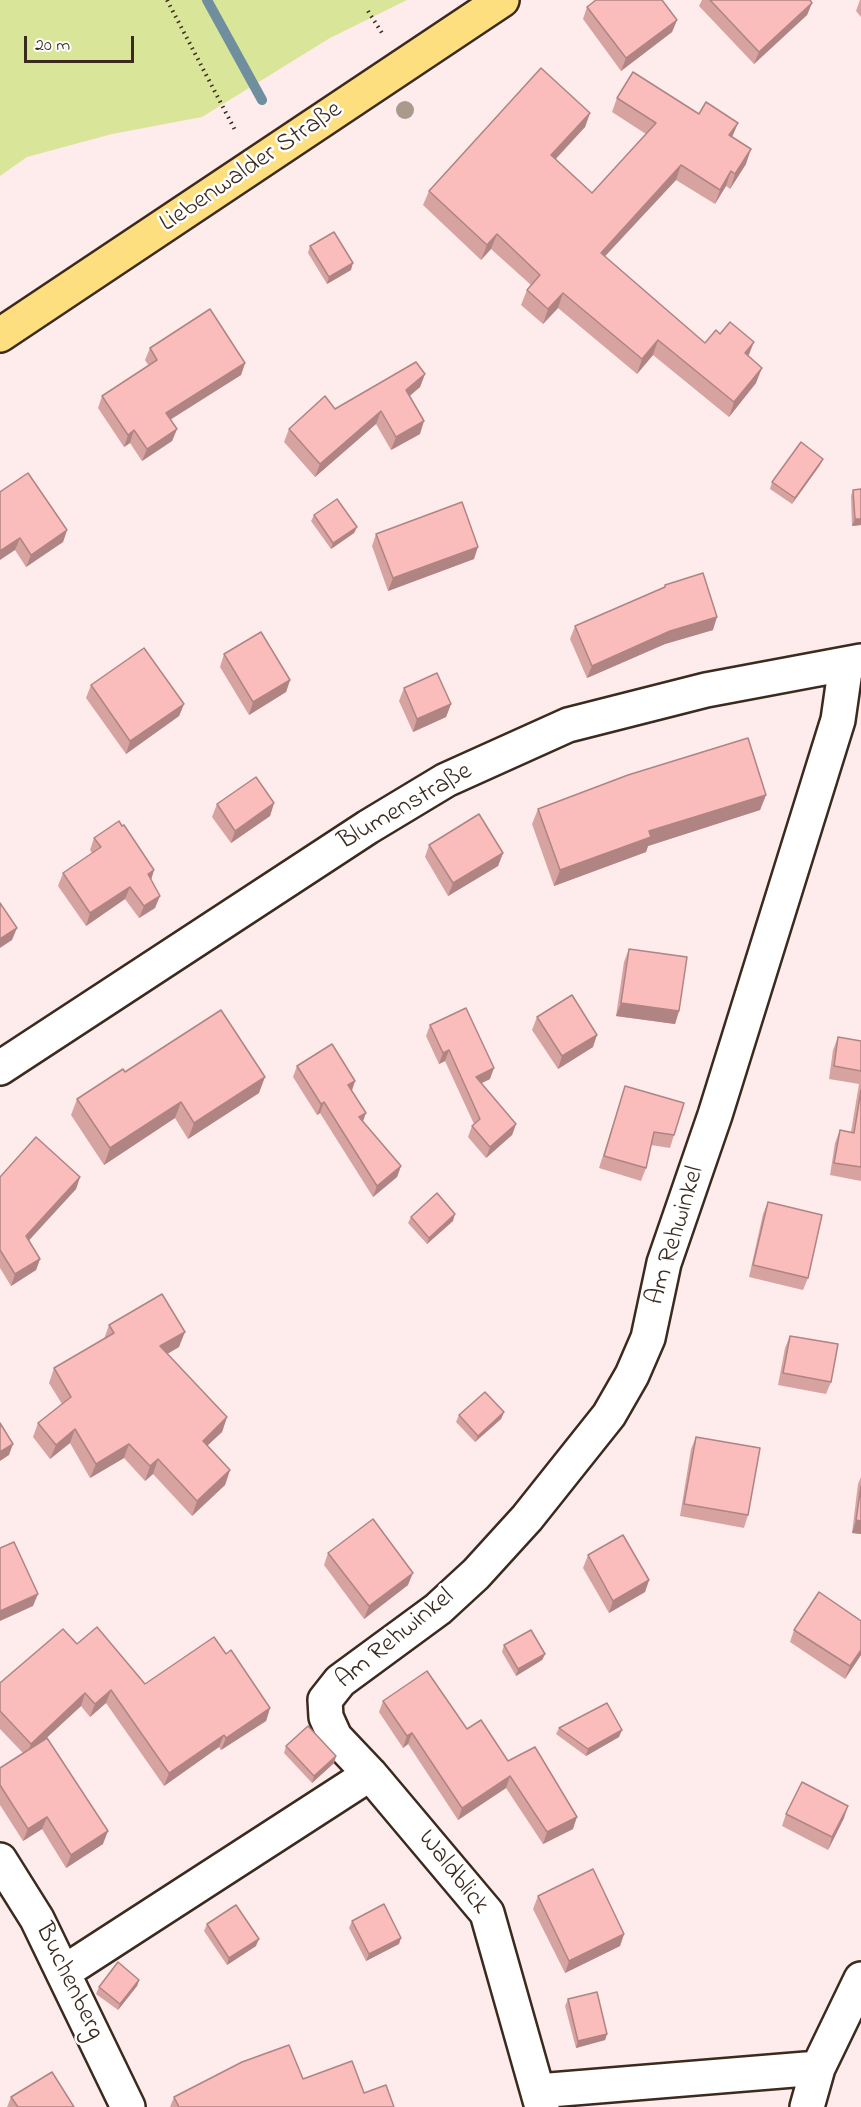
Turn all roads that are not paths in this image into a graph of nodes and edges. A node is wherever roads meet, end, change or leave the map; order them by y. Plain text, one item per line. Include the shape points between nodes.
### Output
1 (502, 0) edge
2 (0, 335) edge
3 (853, 663) edge
4 (0, 1068) edge
5 (325, 1700) joint
6 (369, 1774) junction
7 (0, 1860) edge
8 (64, 1972) junction
9 (861, 1979) edge
10 (818, 2068) junction
11 (540, 2099) edge
12 (128, 2107) edge
13 (807, 2107) edge

1 - 2 main road, Liebenwalder Straße
3 - 4 street, Blumenstraße via 706,690 568,725 446,780
3 - 5 street, Am Rehwinkel via 715,1115 664,1263 648,1338 632,1375 602,1424 527,1518 476,1574 438,1609 340,1681
5 - 6 street, Waldblick via 326,1716 335,1737
6 - 8 street
6 - 11 street, Waldblick via 487,1913
7 - 8 street, Buchenberg
8 - 12 street, Buchenberg
9 - 10 street
10 - 11 street
10 - 13 street

